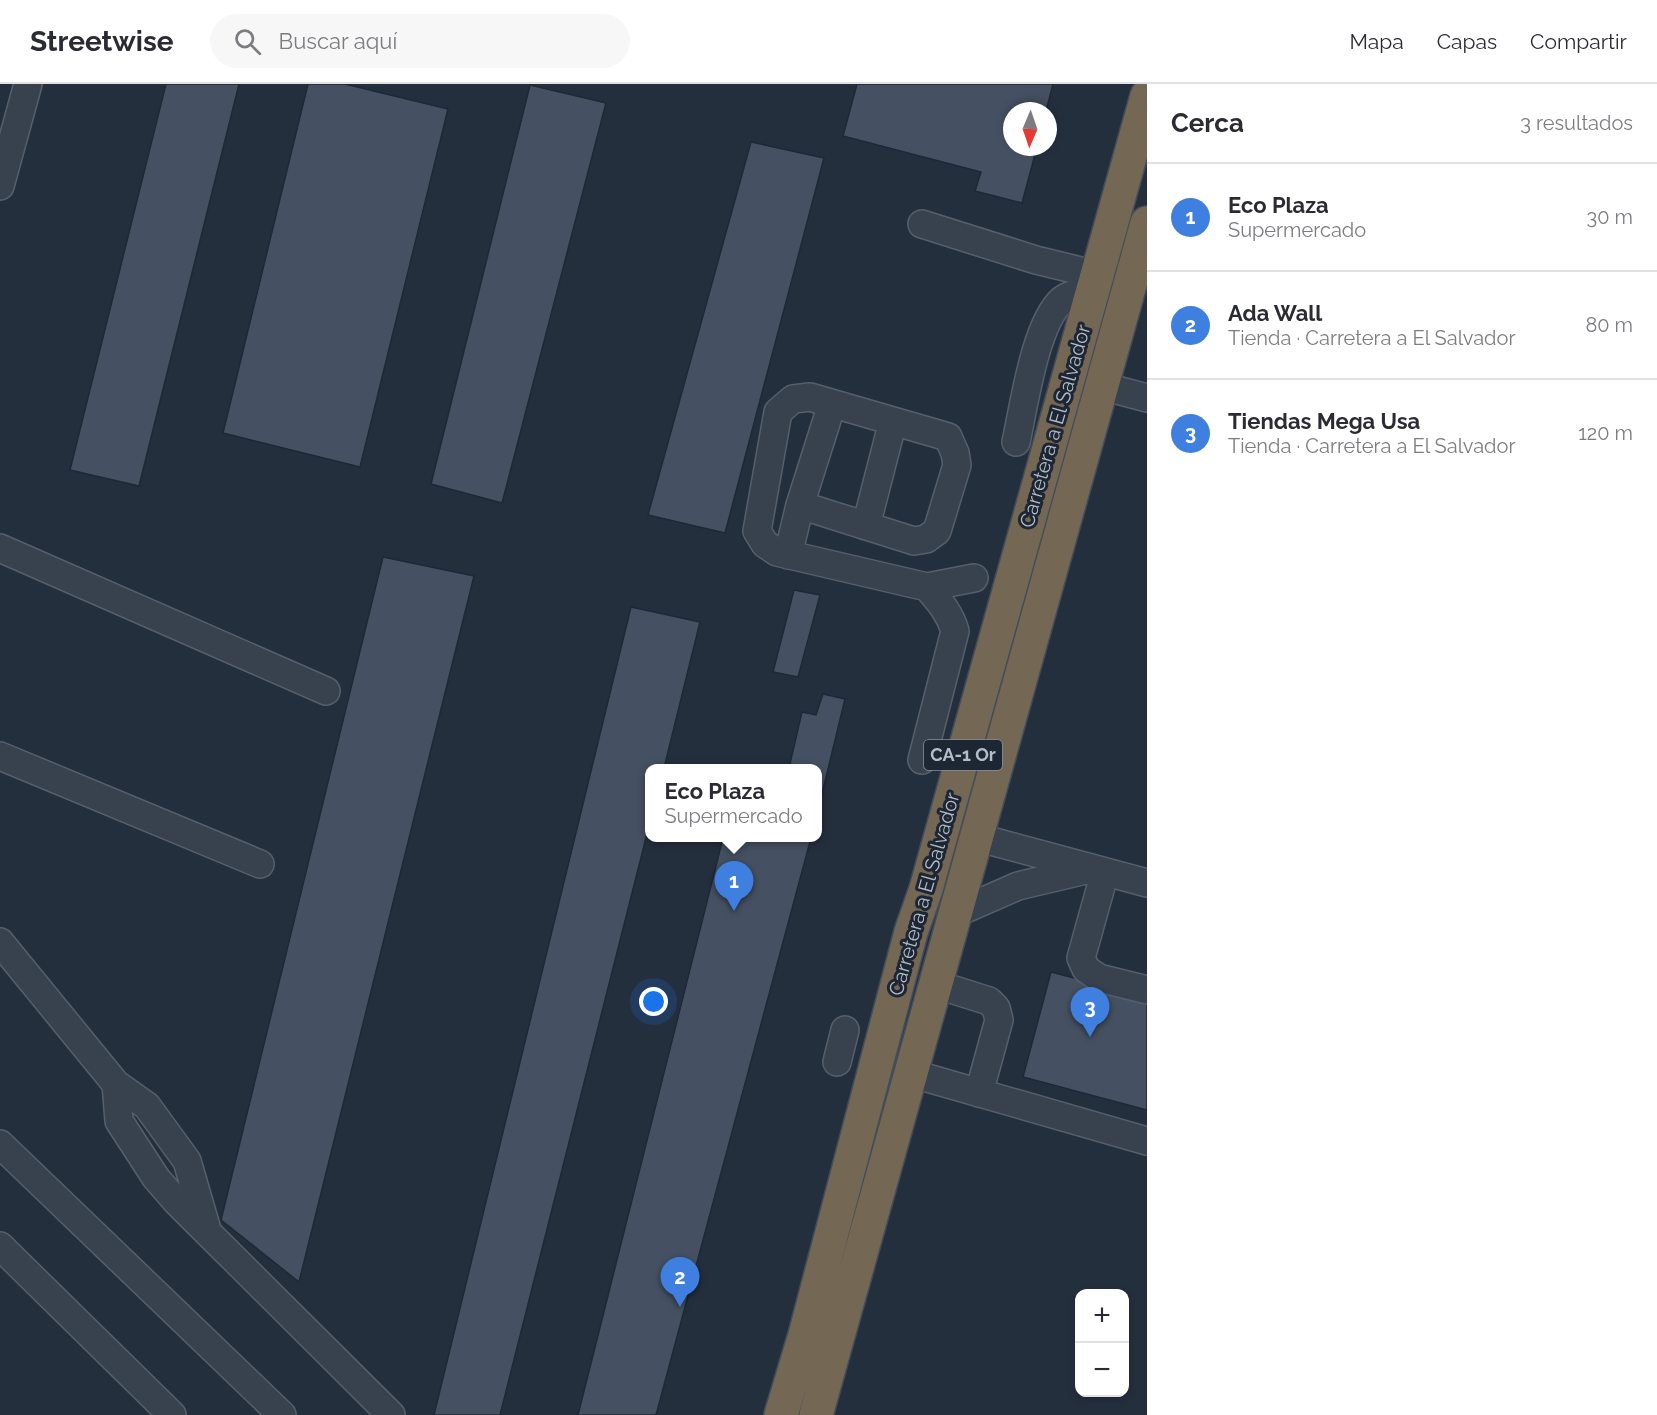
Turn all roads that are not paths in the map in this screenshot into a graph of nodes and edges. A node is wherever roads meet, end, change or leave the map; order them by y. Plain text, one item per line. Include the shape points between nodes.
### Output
1 (28, 84) edge
2 (1147, 96) edge
3 (0, 186) edge
4 (922, 224) dead end
5 (1145, 240) edge
6 (1095, 282) junction
7 (1102, 386) junction
8 (1147, 398) edge
9 (832, 404) junction
10 (892, 421) junction
11 (1016, 442) dead end
12 (800, 505) junction
13 (866, 526) junction
14 (0, 548) edge
15 (788, 555) junction
16 (974, 578) dead end
17 (927, 587) junction
18 (326, 691) dead end
19 (0, 756) edge
20 (922, 760) dead end
21 (976, 837) junction
22 (260, 864) dead end
23 (1098, 870) junction
24 (1147, 883) edge
25 (954, 914) junction
26 (0, 942) edge
27 (935, 984) junction
28 (1147, 990) edge
29 (845, 1030) dead end
30 (837, 1062) dead end
31 (910, 1074) junction
32 (979, 1093) junction
33 (1147, 1141) edge
34 (0, 1144) edge
35 (0, 1246) edge
36 (172, 1415) edge
37 (282, 1415) edge
38 (391, 1415) edge
39 (781, 1415) edge
40 (816, 1415) edge

1 - 3 street
2 - 6 highway, Carretera a El Salvador / CA-1 Or
4 - 6 street
5 - 7 highway, Carretera a El Salvador / CA-1 Or
6 - 11 street via 1064,298 1048,318
6 - 39 highway, Carretera a El Salvador / CA-1 Or via 911,932
7 - 8 street
7 - 21 highway, Carretera a El Salvador / CA-1 Or
9 - 10 street
9 - 12 street
9 - 15 street via 810,397 793,399 778,412 757,531 765,544
10 - 13 street
10 - 13 street via 948,437 957,465 937,531 927,539 914,541
12 - 13 street
12 - 15 street
14 - 18 street
15 - 17 street
16 - 17 street
17 - 20 street via 945,608 955,631
19 - 22 street
21 - 23 street
21 - 25 highway, Carretera a El Salvador / CA-1 Or
23 - 24 street
23 - 25 street via 1018,886
23 - 28 street via 1081,958 1086,969 1099,978
25 - 27 highway, Carretera a El Salvador / CA-1 Or
26 - 38 street via 116,1084 119,1121 156,1178
27 - 31 highway, Carretera a El Salvador / CA-1 Or
27 - 32 street via 988,1001 996,1008 999,1020
29 - 30 street
31 - 32 street
31 - 40 highway, Carretera a El Salvador / CA-1 Or
32 - 33 street
34 - 37 street
35 - 36 street

